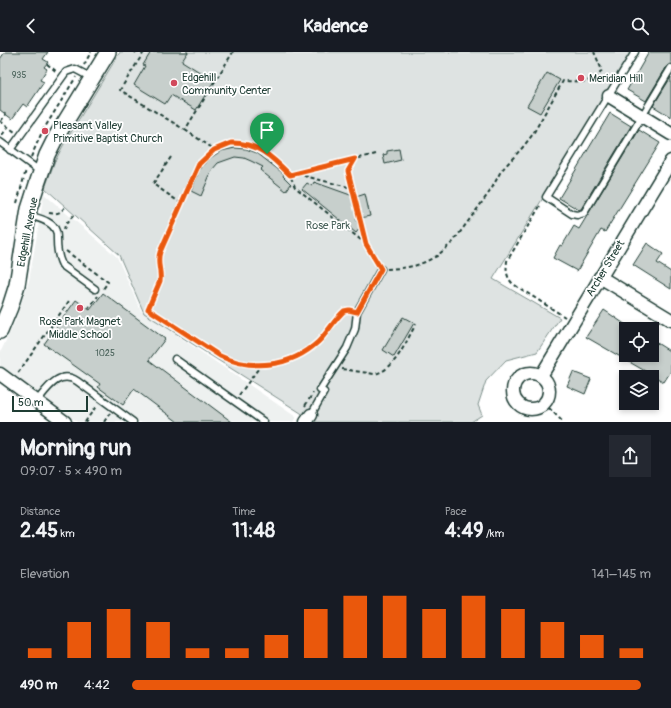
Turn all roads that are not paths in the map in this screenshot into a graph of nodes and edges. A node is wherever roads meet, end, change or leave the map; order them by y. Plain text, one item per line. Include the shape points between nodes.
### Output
1 (108, 52) edge
2 (635, 52) edge
3 (671, 68) edge
4 (92, 78) junction
5 (609, 96) junction
6 (642, 116) junction
7 (671, 134) edge
8 (0, 142) edge
9 (10, 150) junction
10 (671, 161) edge
11 (41, 172) junction
12 (28, 215) junction
13 (381, 269) road end
14 (600, 277) junction
15 (95, 289) dead end
16 (671, 320) edge
17 (0, 331) edge
18 (176, 359) dead end
19 (0, 374) edge
20 (541, 376) junction
21 (38, 402) junction
22 (307, 415) edge
23 (65, 422) edge
24 (133, 422) edge
25 (264, 422) edge

1 - 4 street, Edgehill Avenue
2 - 5 lane
3 - 6 lane
4 - 9 lane via 75,69 68,70 62,75
4 - 11 street, Edgehill Avenue via 56,137
5 - 6 street
5 - 6 lane via 546,197 572,214 584,213
6 - 7 street
8 - 9 lane
9 - 11 lane
10 - 14 street, Archer Street
11 - 12 street, Edgehill Avenue
12 - 15 lane via 42,220 57,231 58,254 62,265
12 - 17 street, Edgehill Avenue via 17,285
13 - 22 lane via 357,312 355,329 347,348 320,390 324,392
14 - 16 street
14 - 20 street, Archer Street
18 - 25 lane
19 - 21 street
20 - 20 street via 547,384 548,397 535,408 525,408 514,395 514,385 521,376 531,373
21 - 23 street
21 - 24 lane via 56,380 69,377

